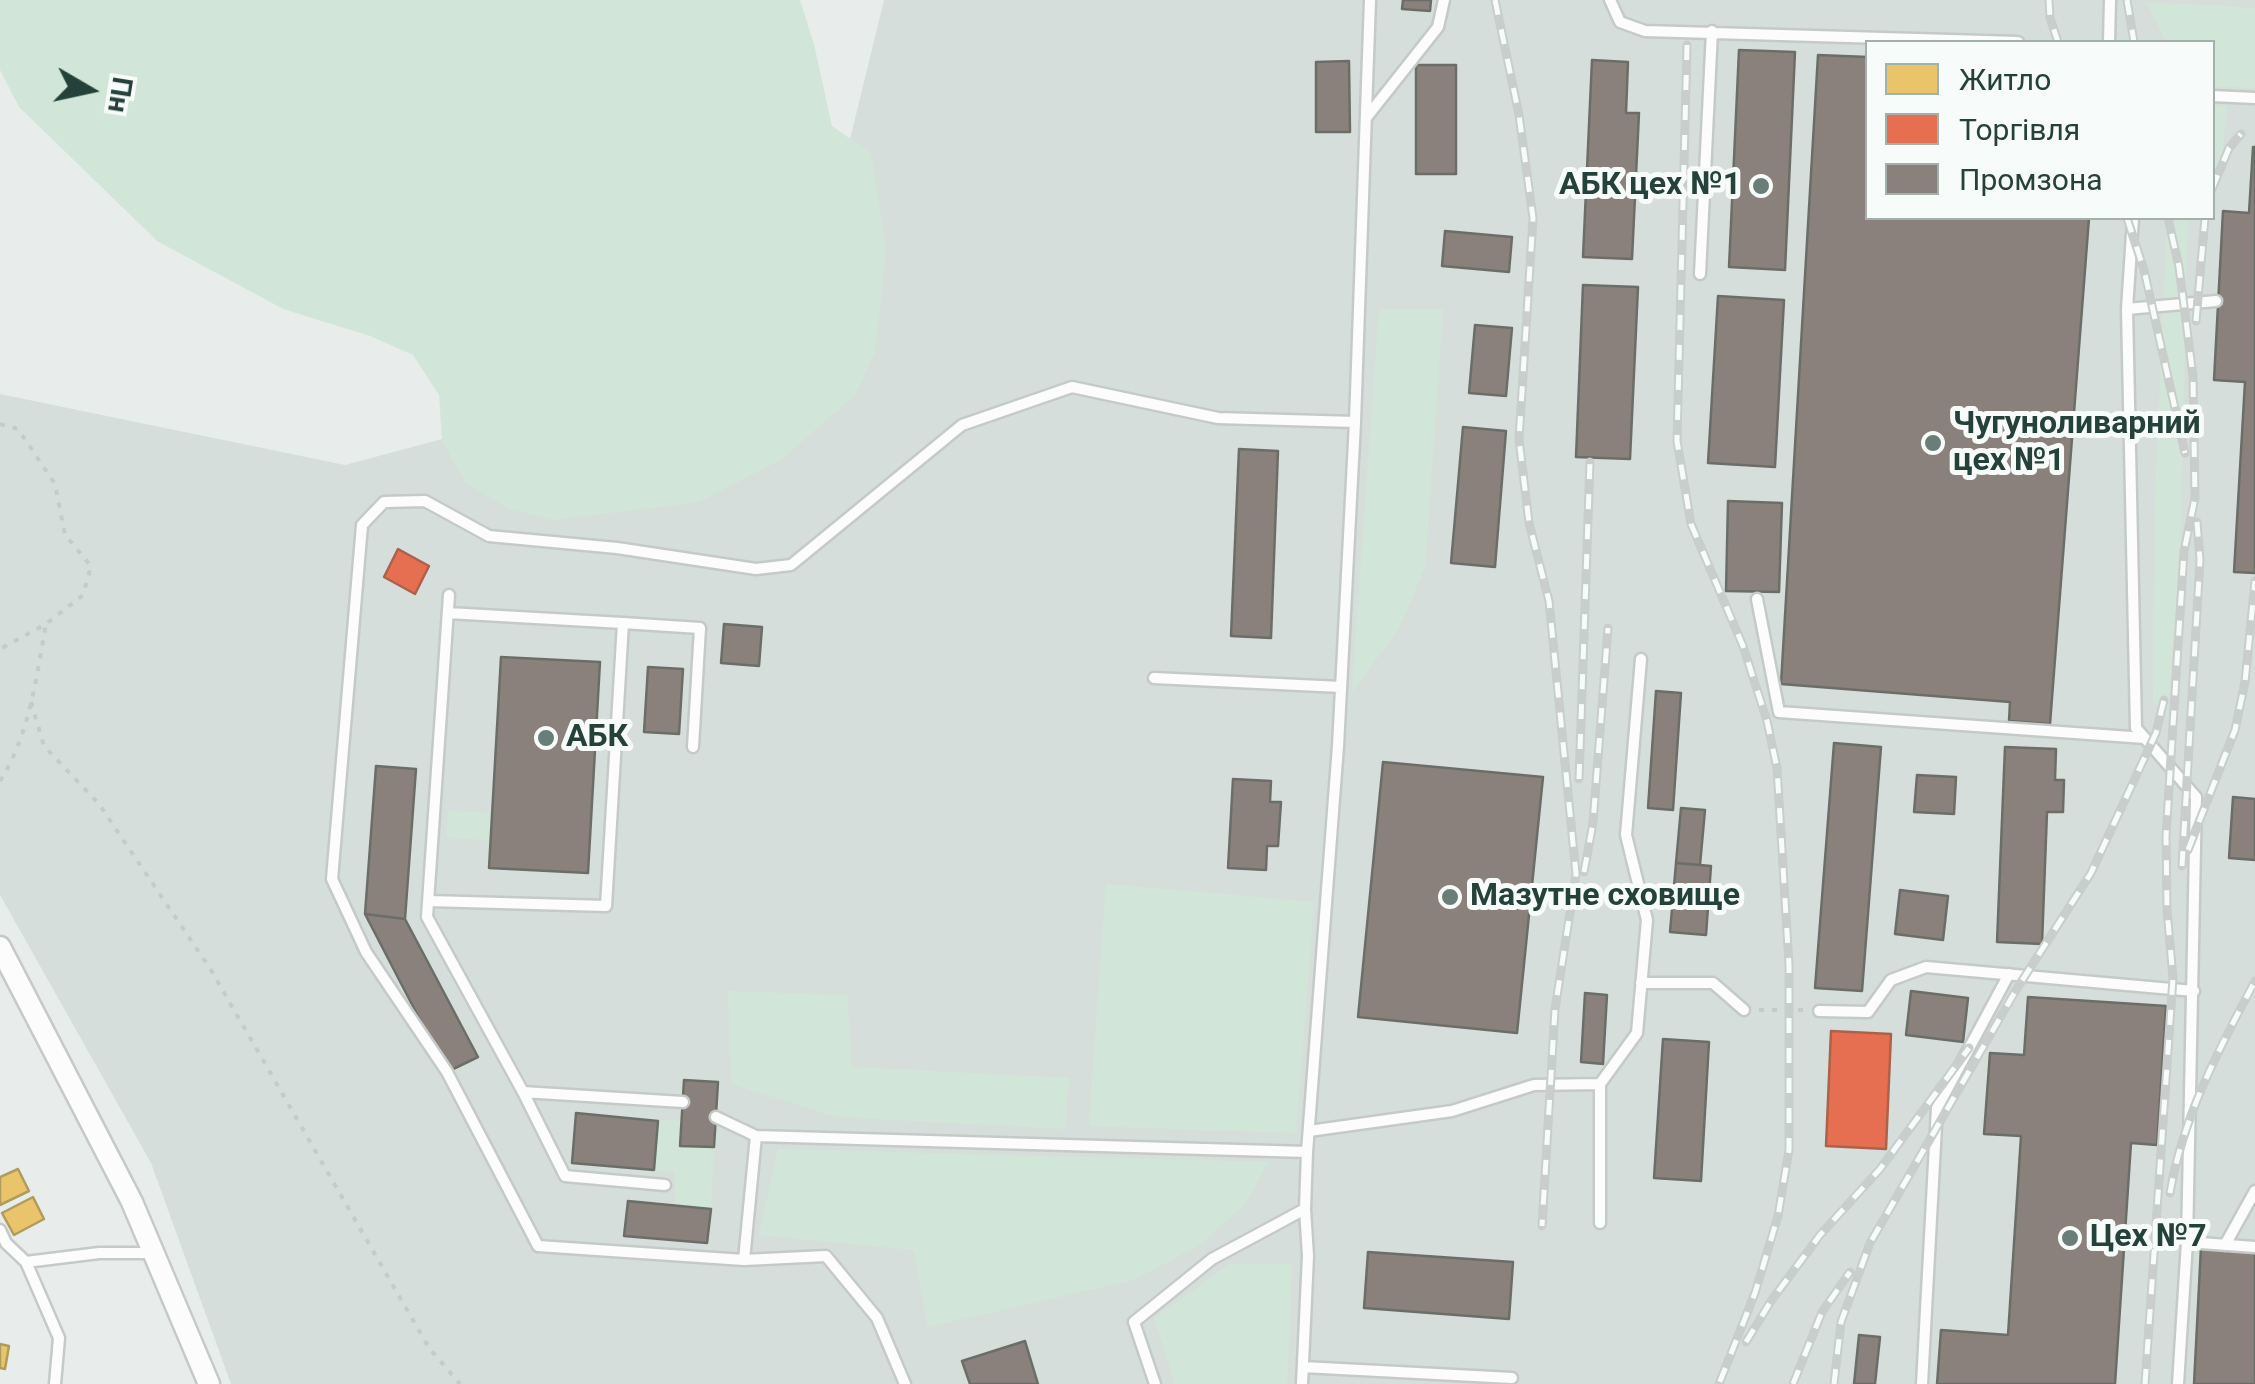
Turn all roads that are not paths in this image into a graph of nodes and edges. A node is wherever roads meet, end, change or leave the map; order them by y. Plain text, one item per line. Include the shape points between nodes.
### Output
1 (1370, 0) edge
2 (1444, 0) edge
3 (1610, 0) edge
4 (2110, 0) edge
5 (1712, 31) junction
6 (1917, 40) edge
7 (2109, 40) edge
8 (2215, 96) edge
9 (2255, 98) edge
10 (1366, 118) junction
11 (2132, 220) edge
12 (1700, 274) dead end
13 (2216, 302) dead end
14 (2127, 309) junction
15 (1355, 422) junction
16 (449, 595) dead end
17 (1757, 600) dead end
18 (448, 613) junction
19 (622, 623) junction
20 (1641, 660) dead end
21 (1154, 678) dead end
22 (1340, 687) junction
23 (2145, 738) junction
24 (693, 747) dead end
25 (428, 901) junction
26 (1, 954) edge
27 (2010, 974) junction
28 (1641, 983) junction
29 (2194, 991) junction
30 (1744, 1010) road end
31 (1819, 1010) road end
32 (1600, 1084) junction
33 (522, 1092) junction
34 (683, 1102) dead end
35 (716, 1117) dead end
36 (1308, 1131) junction
37 (756, 1136) junction
38 (1307, 1152) junction
39 (666, 1184) dead end
40 (2255, 1192) edge
41 (1305, 1209) junction
42 (1600, 1223) dead end
43 (0, 1230) edge
44 (2188, 1242) junction
45 (2225, 1244) junction
46 (2255, 1247) edge
47 (156, 1253) junction
48 (744, 1260) junction
49 (26, 1262) junction
50 (1303, 1368) junction
51 (1512, 1378) dead end
52 (55, 1384) edge
53 (209, 1384) edge
54 (904, 1384) edge
55 (1154, 1384) edge
56 (1302, 1384) edge
57 (1922, 1384) edge
58 (2178, 1384) edge

1 - 10 lane
2 - 10 lane via 1438,27
3 - 5 lane via 1620,22 1644,31
4 - 7 lane
5 - 6 lane
5 - 12 lane
8 - 9 lane
10 - 15 lane
11 - 14 lane
13 - 14 lane
14 - 23 lane via 2136,728
15 - 22 lane
15 - 48 lane via 1218,418 1072,387 962,425 791,565 756,569 490,536 425,501 384,502 362,525 332,879 366,952 447,1072 538,1246
16 - 18 lane
17 - 23 lane via 1778,712
18 - 19 lane
18 - 25 lane
19 - 24 lane via 700,628
19 - 25 lane via 606,906
20 - 28 lane via 1626,835 1647,920
21 - 22 lane
22 - 36 lane
23 - 29 lane via 2196,797
25 - 33 lane via 428,918
26 - 47 street
27 - 29 lane
27 - 31 lane via 1926,967 1891,980 1868,1012
27 - 57 lane via 1937,1108
28 - 30 lane via 1712,983
28 - 32 lane via 1637,1033
29 - 44 lane
32 - 36 lane via 1534,1085 1452,1112
32 - 42 lane
33 - 34 lane
33 - 39 lane via 564,1176
35 - 37 lane
36 - 38 lane
37 - 38 lane
37 - 48 lane
38 - 41 lane
40 - 45 lane
41 - 50 lane
41 - 55 lane via 1212,1259 1134,1322
43 - 49 lane
44 - 45 lane
44 - 58 lane
45 - 46 lane
47 - 49 lane
47 - 53 street
48 - 54 lane via 826,1256 878,1318
49 - 52 lane via 59,1338
50 - 51 lane
50 - 56 lane

